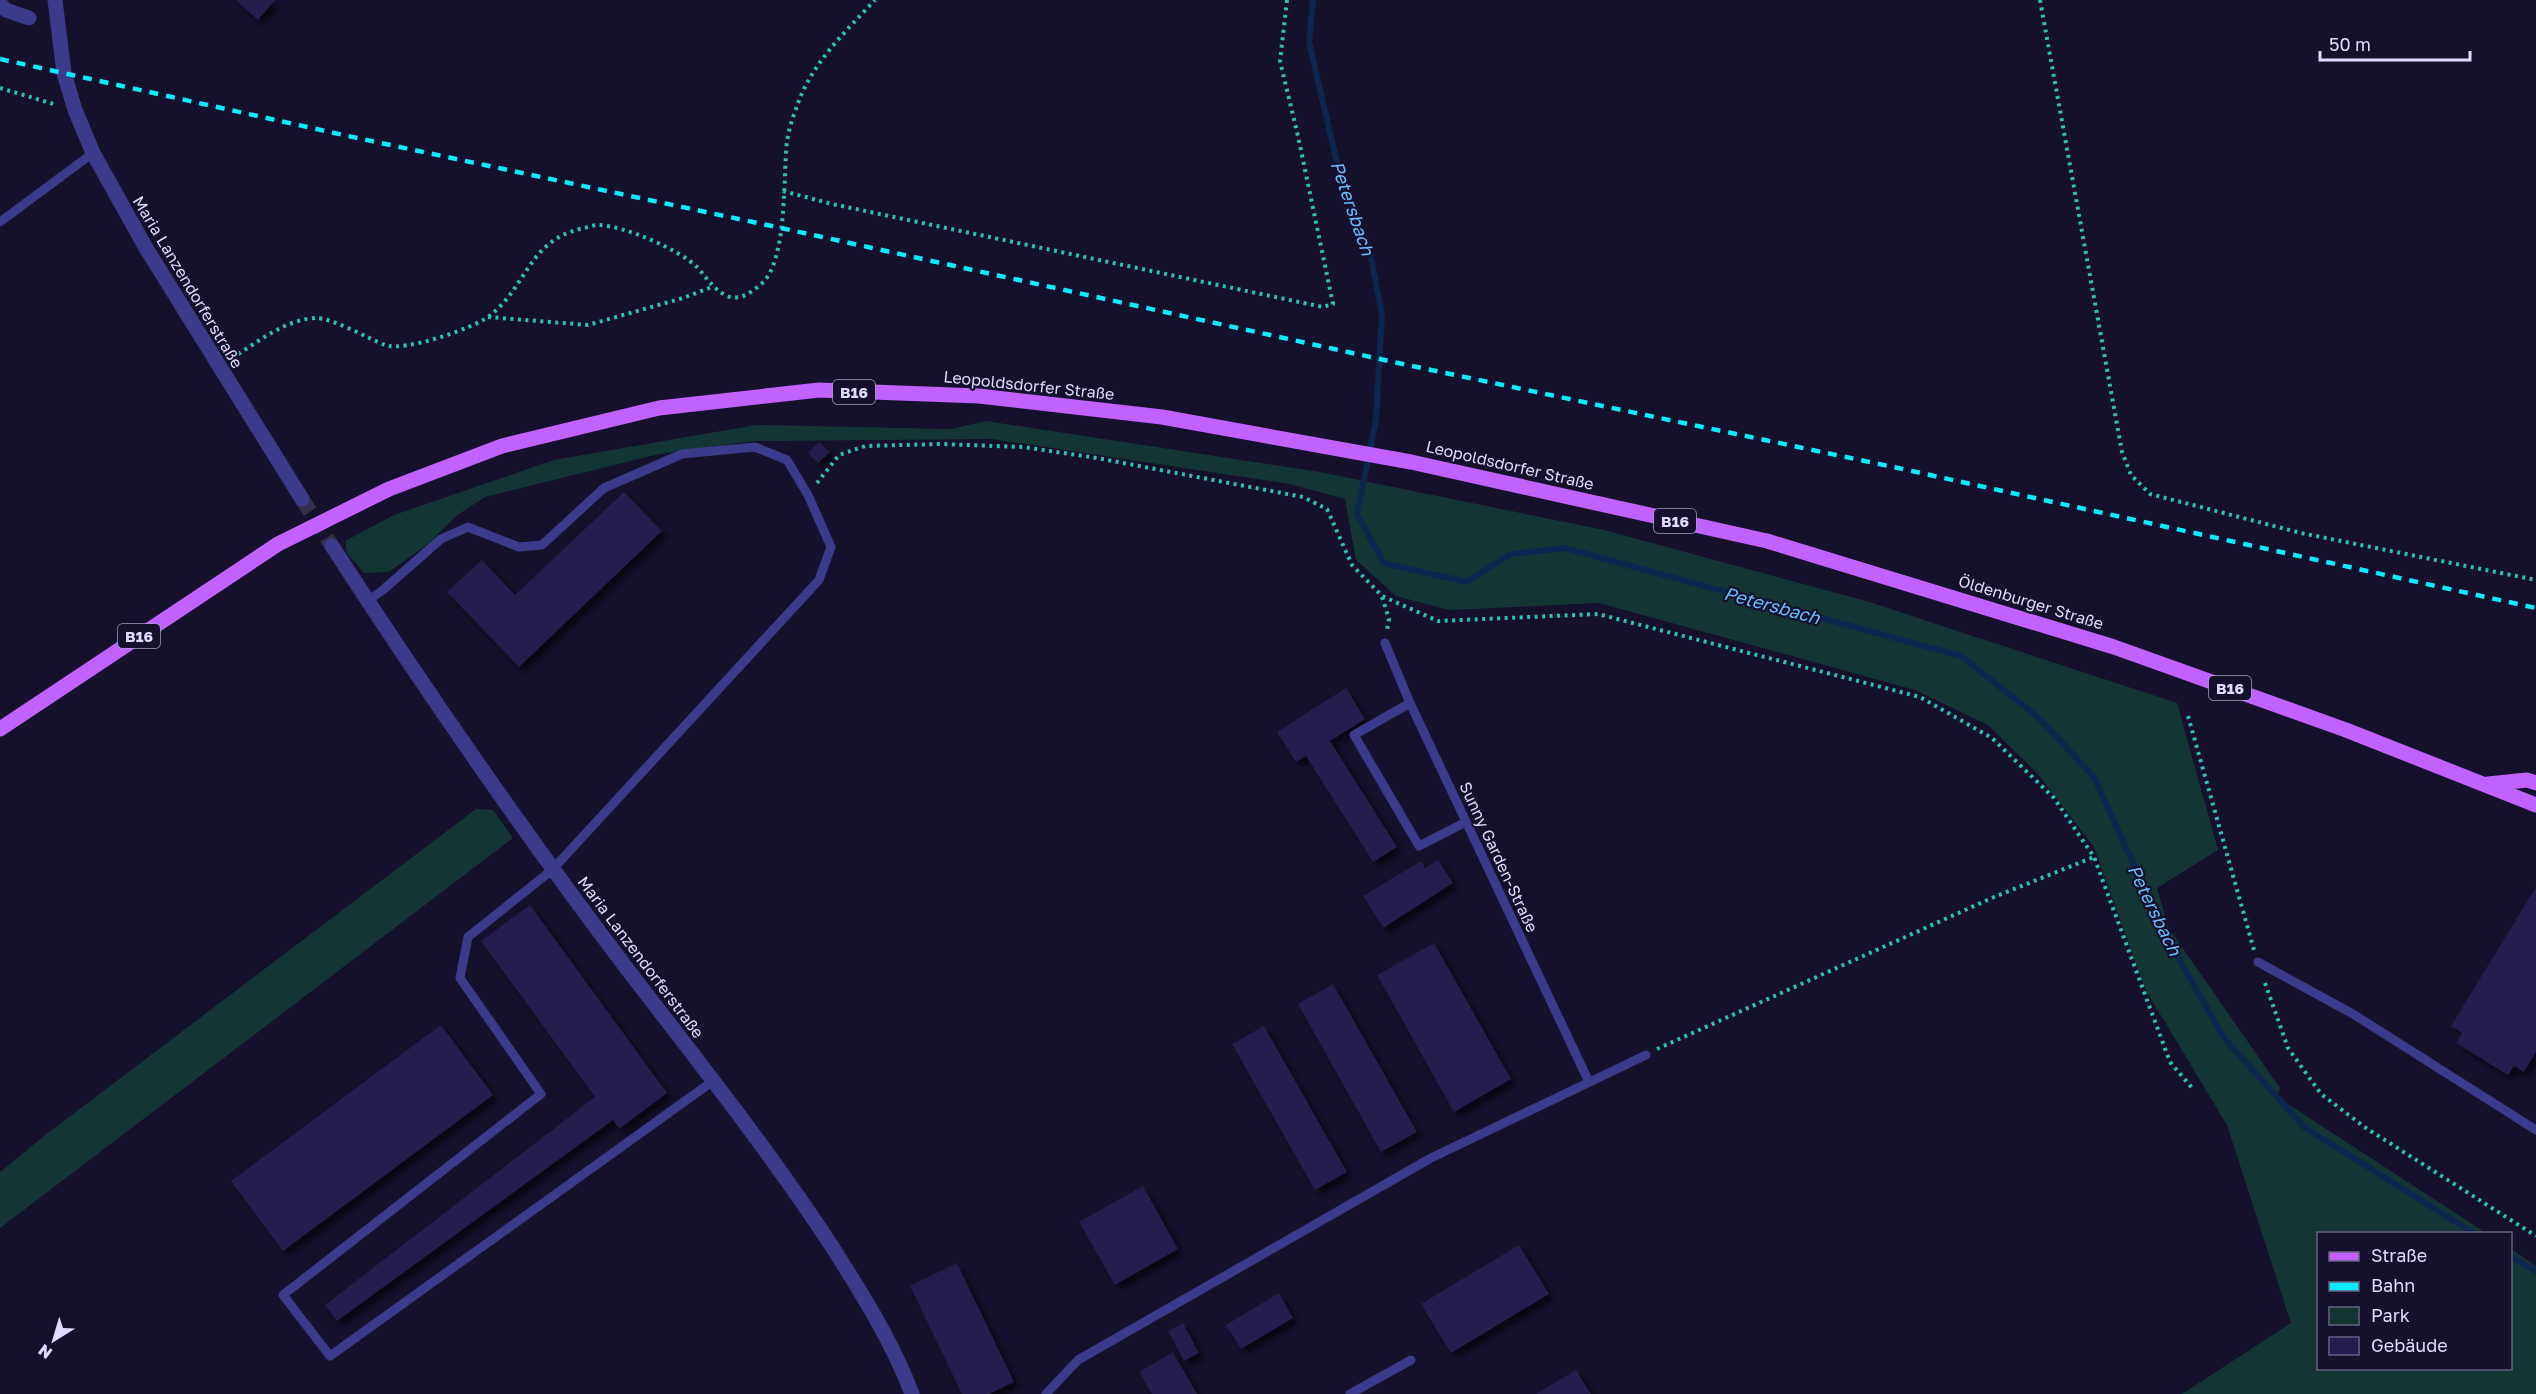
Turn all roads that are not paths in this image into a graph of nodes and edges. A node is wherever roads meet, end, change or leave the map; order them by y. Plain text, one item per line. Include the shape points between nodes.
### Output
1 (55, 0) edge
2 (0, 4) edge
3 (30, 18) dead end
4 (93, 153) junction
5 (0, 222) edge
6 (302, 499) tunnel mouth
7 (333, 546) tunnel mouth
8 (1937, 591) joint
9 (368, 601) junction
10 (1385, 643) road end
11 (1410, 703) junction
12 (0, 729) edge
13 (2536, 783) edge
14 (2485, 784) junction
15 (2536, 805) edge
16 (1466, 822) junction
17 (552, 870) junction
18 (2258, 962) dead end
19 (1646, 1055) road end
20 (713, 1081) junction
21 (1589, 1082) junction
22 (2536, 1130) edge
23 (1411, 1360) dead end
24 (912, 1394) edge
25 (1046, 1394) edge
26 (1350, 1394) edge

1 - 4 street, Maria Lanzendorferstraße via 64,73
2 - 3 street
4 - 5 lane
4 - 6 street, Maria Lanzendorferstraße via 119,203
7 - 9 street, Maria Lanzendorferstraße
8 - 12 main road, Leopoldsdorfer Straße / B16 via 1767,541 1330,446 1162,417 979,396 819,390 659,408 502,446 389,489 278,544
8 - 14 main road, Öldenburger Straße / B16 via 2114,646
9 - 17 street, Maria Lanzendorferstraße
9 - 17 lane via 441,539 468,527 519,547 542,544 604,488 682,454 755,447 787,460 831,547 819,579
10 - 11 lane, Sunny Garden-Straße
11 - 16 lane, Sunny Garden-Straße
11 - 16 lane via 1354,735 1419,846
13 - 14 main road via 2527,780
14 - 15 main road, B16
16 - 21 lane, Sunny Garden-Straße
17 - 20 street, Maria Lanzendorferstraße
17 - 20 lane via 468,937 460,978 541,1094 284,1295 330,1356
18 - 22 lane via 2353,1014
19 - 21 lane
20 - 24 street, Maria Lanzendorferstraße via 807,1209 858,1287
21 - 25 lane via 1431,1158 1177,1302 1078,1360
23 - 26 lane

